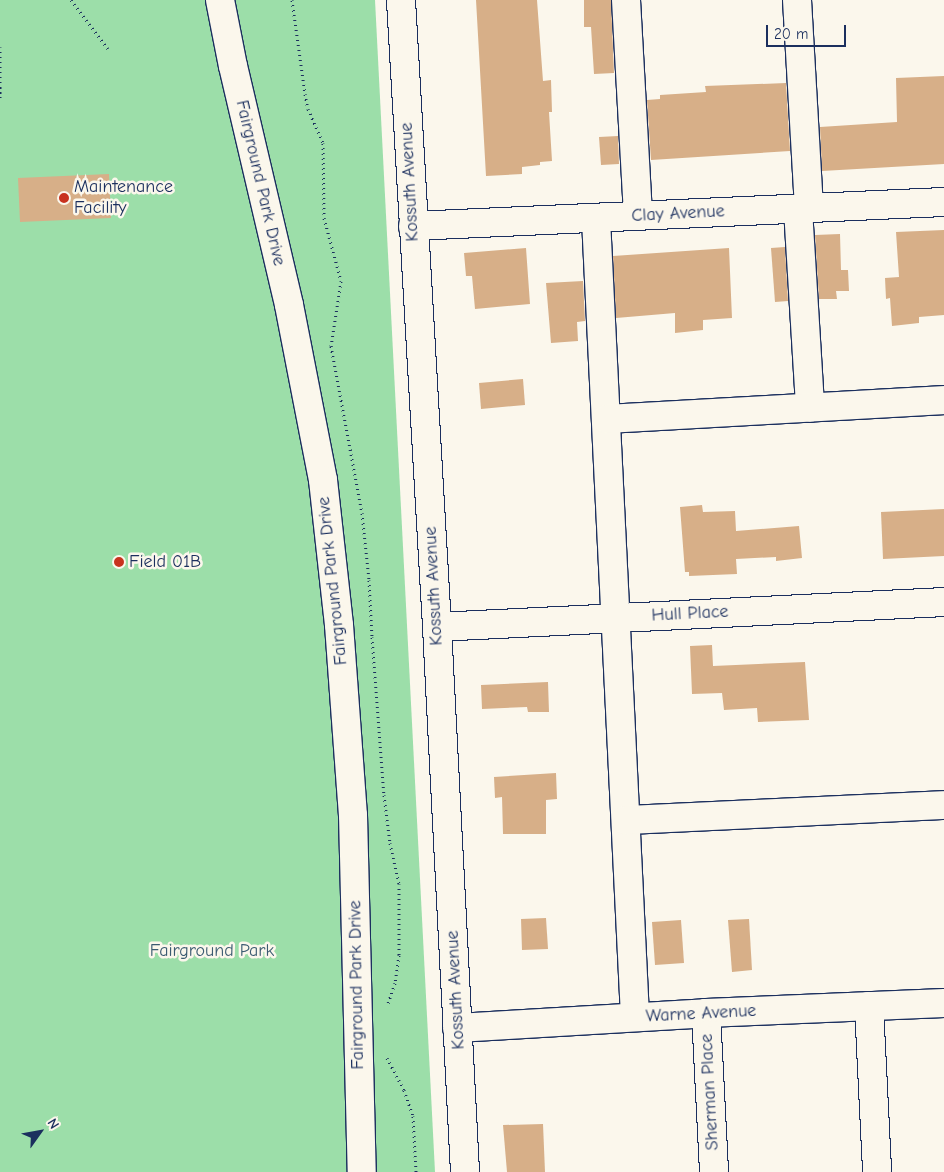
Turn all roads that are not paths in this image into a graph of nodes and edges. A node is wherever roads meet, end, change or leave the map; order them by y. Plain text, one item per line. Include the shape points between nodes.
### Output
1 (220, 0) edge
2 (400, 0) edge
3 (626, 0) edge
4 (797, 0) edge
5 (944, 202) edge
6 (804, 209) junction
7 (638, 215) junction
8 (596, 219) junction
9 (413, 226) junction
10 (944, 400) edge
11 (810, 408) junction
12 (607, 419) junction
13 (944, 602) edge
14 (617, 618) junction
15 (437, 626) junction
16 (944, 805) edge
17 (626, 820) junction
18 (944, 1003) edge
19 (869, 1006) junction
20 (706, 1013) junction
21 (635, 1017) junction
22 (457, 1028) junction
23 (362, 1172) edge
24 (465, 1172) edge
25 (714, 1172) edge
26 (877, 1172) edge

1 - 23 street, Fairground Park Drive via 289,305 324,480 353,815
2 - 9 street, Kossuth Avenue
3 - 7 street
4 - 6 street
5 - 6 street, Clay Avenue
6 - 7 street, Clay Avenue
6 - 11 street
7 - 8 street, Clay Avenue
8 - 9 street, Clay Avenue
8 - 12 street
9 - 15 street, Kossuth Avenue
10 - 11 street
11 - 12 street
12 - 14 street
13 - 14 street, Hull Place
14 - 15 street, Hull Place
14 - 17 street
15 - 22 street, Kossuth Avenue
16 - 17 street
17 - 21 street
18 - 19 street, Warne Avenue
19 - 20 street, Warne Avenue
19 - 26 street
20 - 21 street, Warne Avenue
20 - 25 street, Sherman Place
21 - 22 street, Warne Avenue
22 - 24 street, Kossuth Avenue

